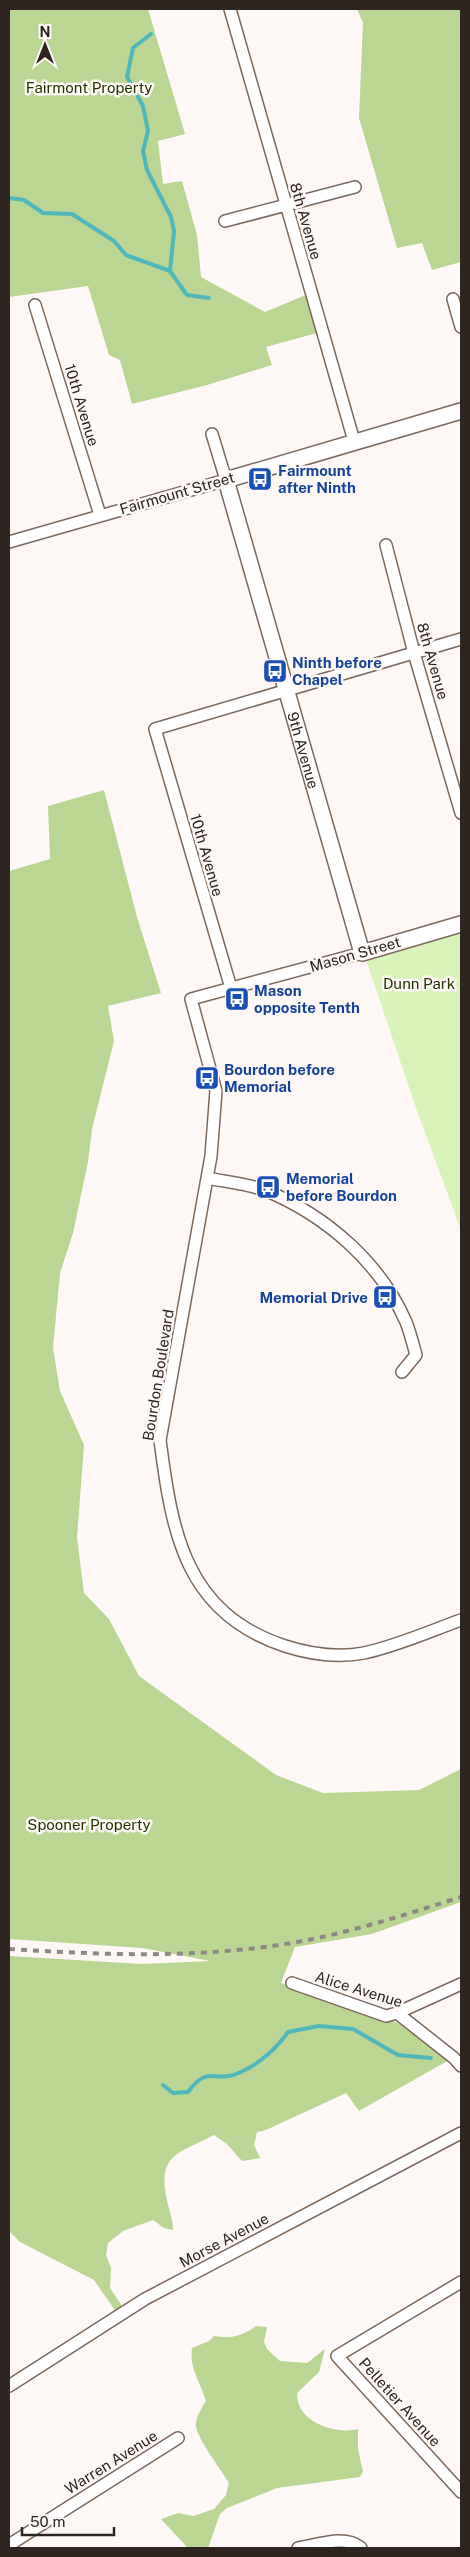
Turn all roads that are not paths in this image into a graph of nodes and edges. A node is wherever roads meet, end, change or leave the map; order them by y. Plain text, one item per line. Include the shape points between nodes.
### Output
1 (230, 9) edge
2 (355, 187) dead end
3 (286, 206) junction
4 (226, 221) dead end
5 (453, 299) dead end
6 (35, 305) dead end
7 (461, 327) edge
8 (461, 411) edge
9 (212, 434) dead end
10 (354, 441) junction
11 (226, 480) junction
12 (100, 515) junction
13 (9, 542) edge
14 (386, 544) dead end
15 (461, 639) edge
16 (414, 653) junction
17 (285, 690) junction
18 (461, 813) edge
19 (461, 924) edge
20 (362, 953) junction
21 (231, 988) junction
22 (191, 999) joint
23 (208, 1178) junction
24 (402, 1372) dead end
25 (461, 1620) edge
26 (292, 1984) dead end
27 (461, 1984) edge
28 (397, 2013) junction
29 (461, 2066) edge
30 (461, 2133) edge
31 (461, 2282) edge
32 (9, 2386) edge
33 (178, 2438) dead end
34 (461, 2492) edge
35 (9, 2545) edge
36 (298, 2548) edge
37 (362, 2548) edge

1 - 3 street, 8th Avenue
2 - 3 street
3 - 4 street
3 - 10 street, 8th Avenue
5 - 7 street
6 - 12 street, 10th Avenue
8 - 10 street, Fairmount Street
9 - 11 street, 9th Avenue
10 - 11 street, Fairmount Street
11 - 12 street, Fairmount Street
11 - 17 street, 9th Avenue
12 - 13 street, Fairmount Street
14 - 16 street, 8th Avenue
15 - 16 street
16 - 17 street
16 - 18 street, 8th Avenue
17 - 20 street, 9th Avenue
17 - 21 street, 10th Avenue via 155,729
19 - 20 street, Mason Street
20 - 21 street, Mason Street
21 - 22 street, Mason Street
22 - 23 street, Bourdon Boulevard via 216,1091
23 - 24 street via 266,1190 312,1214 352,1245 382,1281 406,1322 416,1355
23 - 25 street, Bourdon Boulevard via 160,1440 166,1487 180,1544 198,1585 230,1618 268,1640 311,1654 363,1653
26 - 28 street, Alice Avenue via 386,2016
27 - 28 street
28 - 29 street, Alice Avenue
30 - 32 street, Morse Avenue via 145,2299
31 - 34 street, Pelletier Avenue via 337,2356
33 - 35 street, Warren Avenue
36 - 37 street via 339,2541 354,2542

